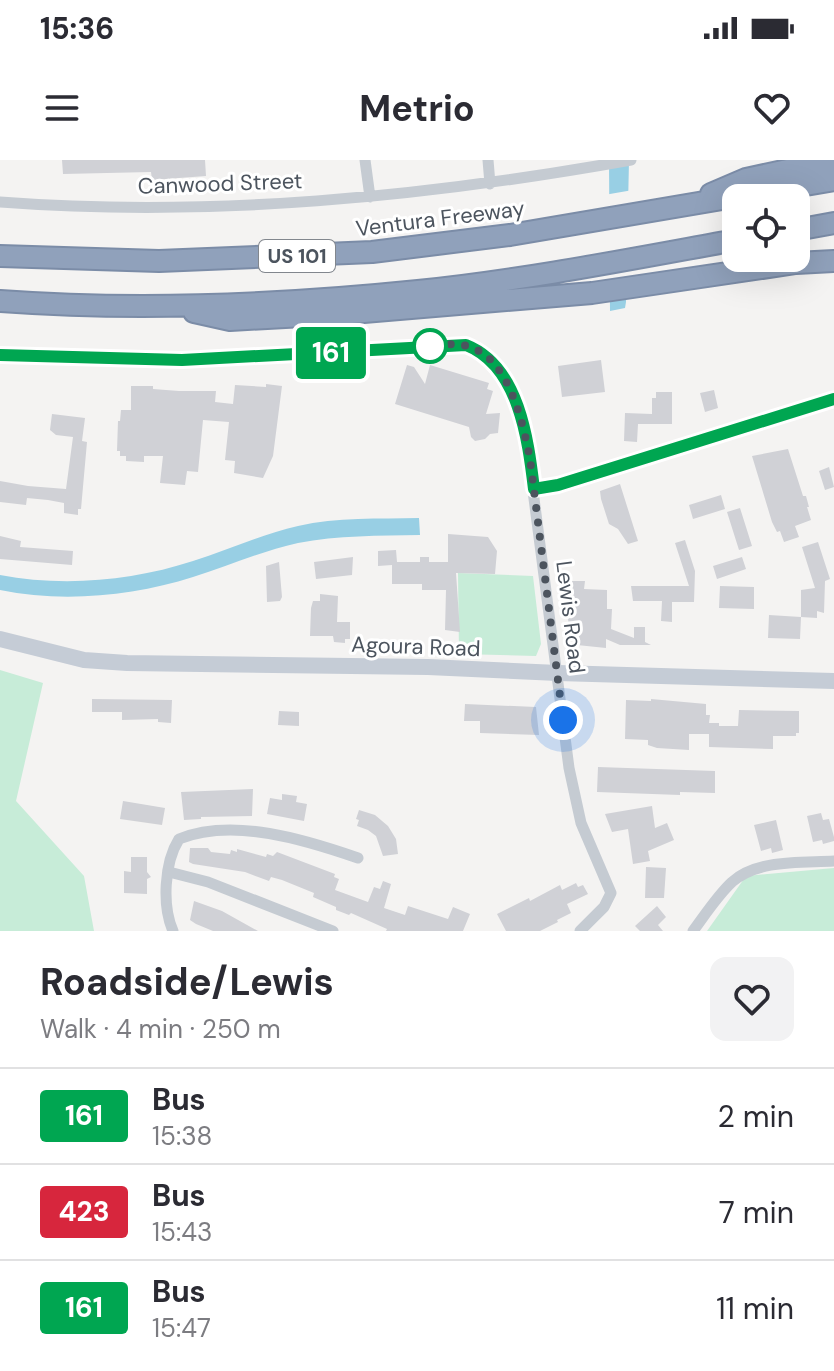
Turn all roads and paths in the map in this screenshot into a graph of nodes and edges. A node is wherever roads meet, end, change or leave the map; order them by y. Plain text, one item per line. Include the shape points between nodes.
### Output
1 (365, 160) edge
2 (488, 160) edge
3 (631, 160) edge
4 (834, 160) edge
5 (834, 180) edge
6 (490, 184) junction
7 (370, 197) junction
8 (0, 202) edge
9 (681, 207) junction
10 (834, 223) edge
11 (810, 227) edge
12 (722, 242) edge
13 (0, 256) edge
14 (834, 261) edge
15 (0, 301) edge
16 (171, 306) junction
17 (0, 355) edge
18 (834, 399) edge
19 (534, 489) junction
20 (0, 639) edge
21 (558, 673) junction
22 (834, 681) edge
23 (358, 858) dead end
24 (834, 861) edge
25 (169, 872) junction
26 (173, 931) edge
27 (333, 931) edge
28 (580, 931) edge
29 (693, 931) edge

1 - 7 street
2 - 6 street
3 - 6 street, Canwood Street
4 - 9 highway via 746,179
5 - 9 highway, Ventura Freeway / US 101
6 - 7 street, Canwood Street
7 - 8 street, Canwood Street via 219,206
9 - 13 highway, Ventura Freeway / US 101 via 372,252 159,261
10 - 11 highway
12 - 16 highway, US 101 via 419,291
14 - 16 highway via 592,293 230,320
15 - 16 highway, US 101
17 - 19 street, Lewis Road via 182,360 466,345 499,371 521,417
18 - 19 street
19 - 21 street, Lewis Road
20 - 21 main road, Agoura Road via 84,660 127,663
21 - 22 main road, Agoura Road
21 - 28 street, Lewis Road via 581,823 611,893
23 - 25 street via 313,842 220,831 179,839
24 - 29 street via 769,866 741,876
25 - 26 street
25 - 27 street

